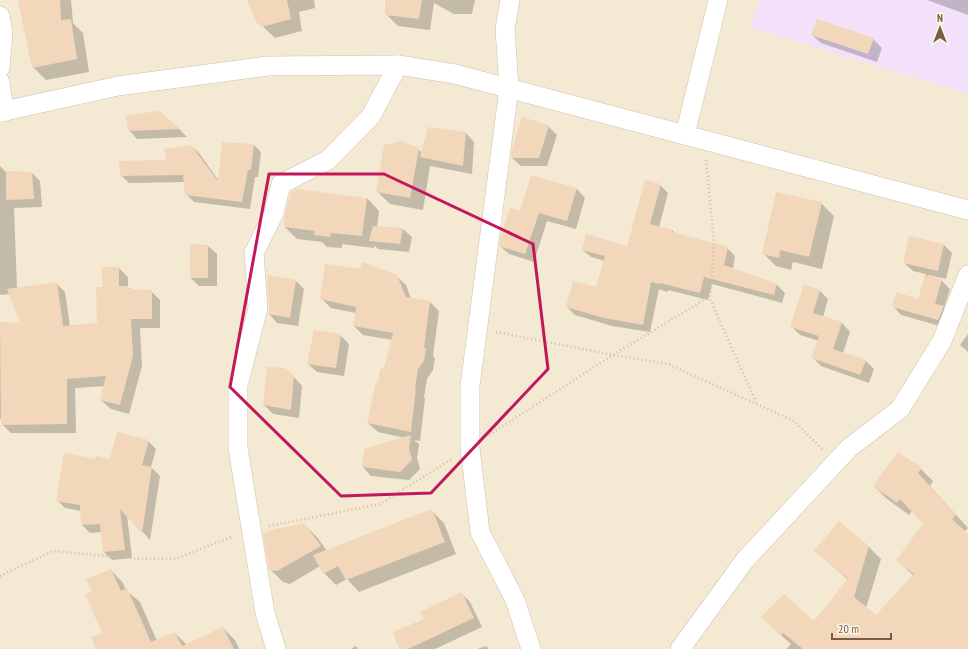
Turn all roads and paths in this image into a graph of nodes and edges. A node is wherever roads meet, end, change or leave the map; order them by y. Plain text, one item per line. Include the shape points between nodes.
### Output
1 (510, 0) edge
2 (718, 0) edge
3 (0, 16) edge
4 (398, 65) junction
5 (0, 68) edge
6 (0, 82) edge
7 (509, 88) junction
8 (2, 112) edge
9 (684, 135) junction
10 (704, 140) junction
11 (968, 210) edge
12 (968, 275) edge
13 (708, 297) dead end
14 (477, 328) junction
15 (612, 355) junction
16 (757, 404) junction
17 (470, 448) junction
18 (835, 463) junction
19 (252, 529) junction
20 (0, 576) edge
21 (276, 649) edge
22 (531, 649) edge
23 (680, 649) edge

1 - 7 street via 505,29
2 - 9 street
3 - 5 street via 3,33
4 - 7 street via 455,74
4 - 8 street via 268,66 118,86
4 - 19 street via 371,116 328,160 281,184 274,213 254,253 258,308 238,385 238,448
6 - 8 street
7 - 9 street
7 - 14 street
9 - 10 street
10 - 11 street
10 - 16 path via 714,241 710,299
12 - 18 street via 942,341 900,409 849,448
13 - 15 path
14 - 15 path
14 - 17 street via 470,386
15 - 16 path via 668,364
15 - 17 path
16 - 18 path via 794,421
17 - 19 path via 380,504
17 - 22 street via 480,532 515,600
18 - 23 street via 745,560
19 - 20 path via 175,559 140,559 53,552
19 - 21 street via 265,613

